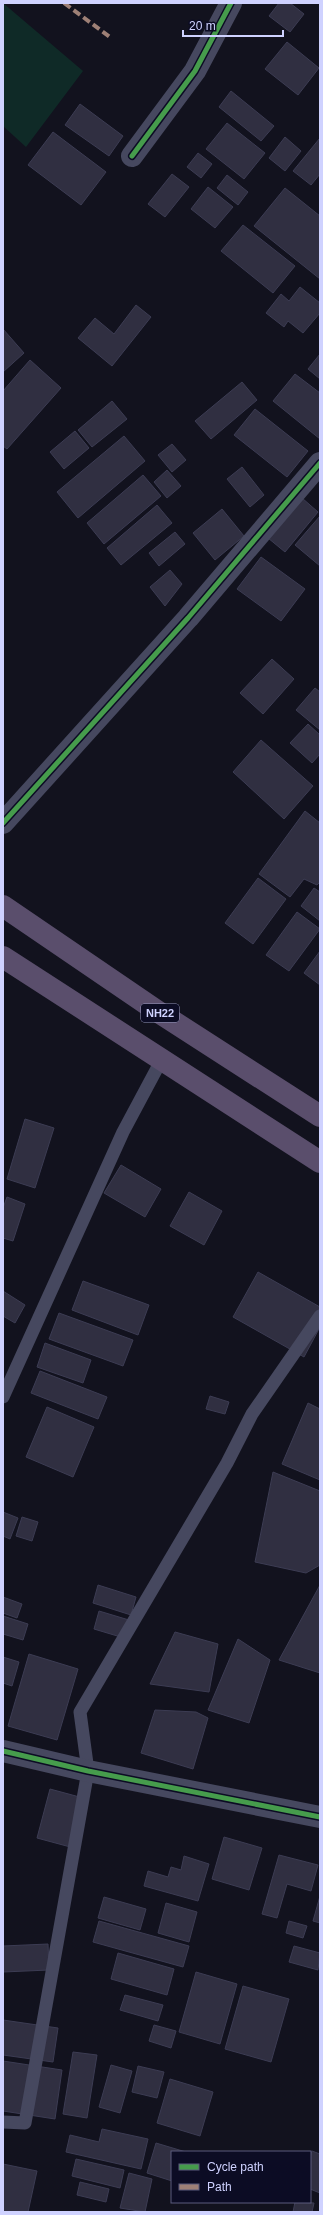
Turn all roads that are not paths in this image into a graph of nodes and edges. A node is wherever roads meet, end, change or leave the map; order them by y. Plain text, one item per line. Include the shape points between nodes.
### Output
1 (231, 3) edge
2 (132, 156) dead end
3 (320, 463) edge
4 (3, 823) edge
5 (3, 906) edge
6 (3, 957) edge
7 (162, 1059) junction
8 (320, 1116) edge
9 (320, 1162) edge
10 (320, 1316) edge
11 (3, 1396) edge
12 (3, 1751) edge
13 (88, 1771) junction
14 (320, 1817) edge
15 (3, 2122) edge

1 - 2 street via 195,71
3 - 4 street via 188,618
5 - 8 highway, NH22 via 160,1013
6 - 7 highway
7 - 9 highway
7 - 11 lane via 123,1132
10 - 13 lane via 252,1414 227,1464 80,1712
12 - 13 street
13 - 14 street
13 - 15 lane via 25,2123

